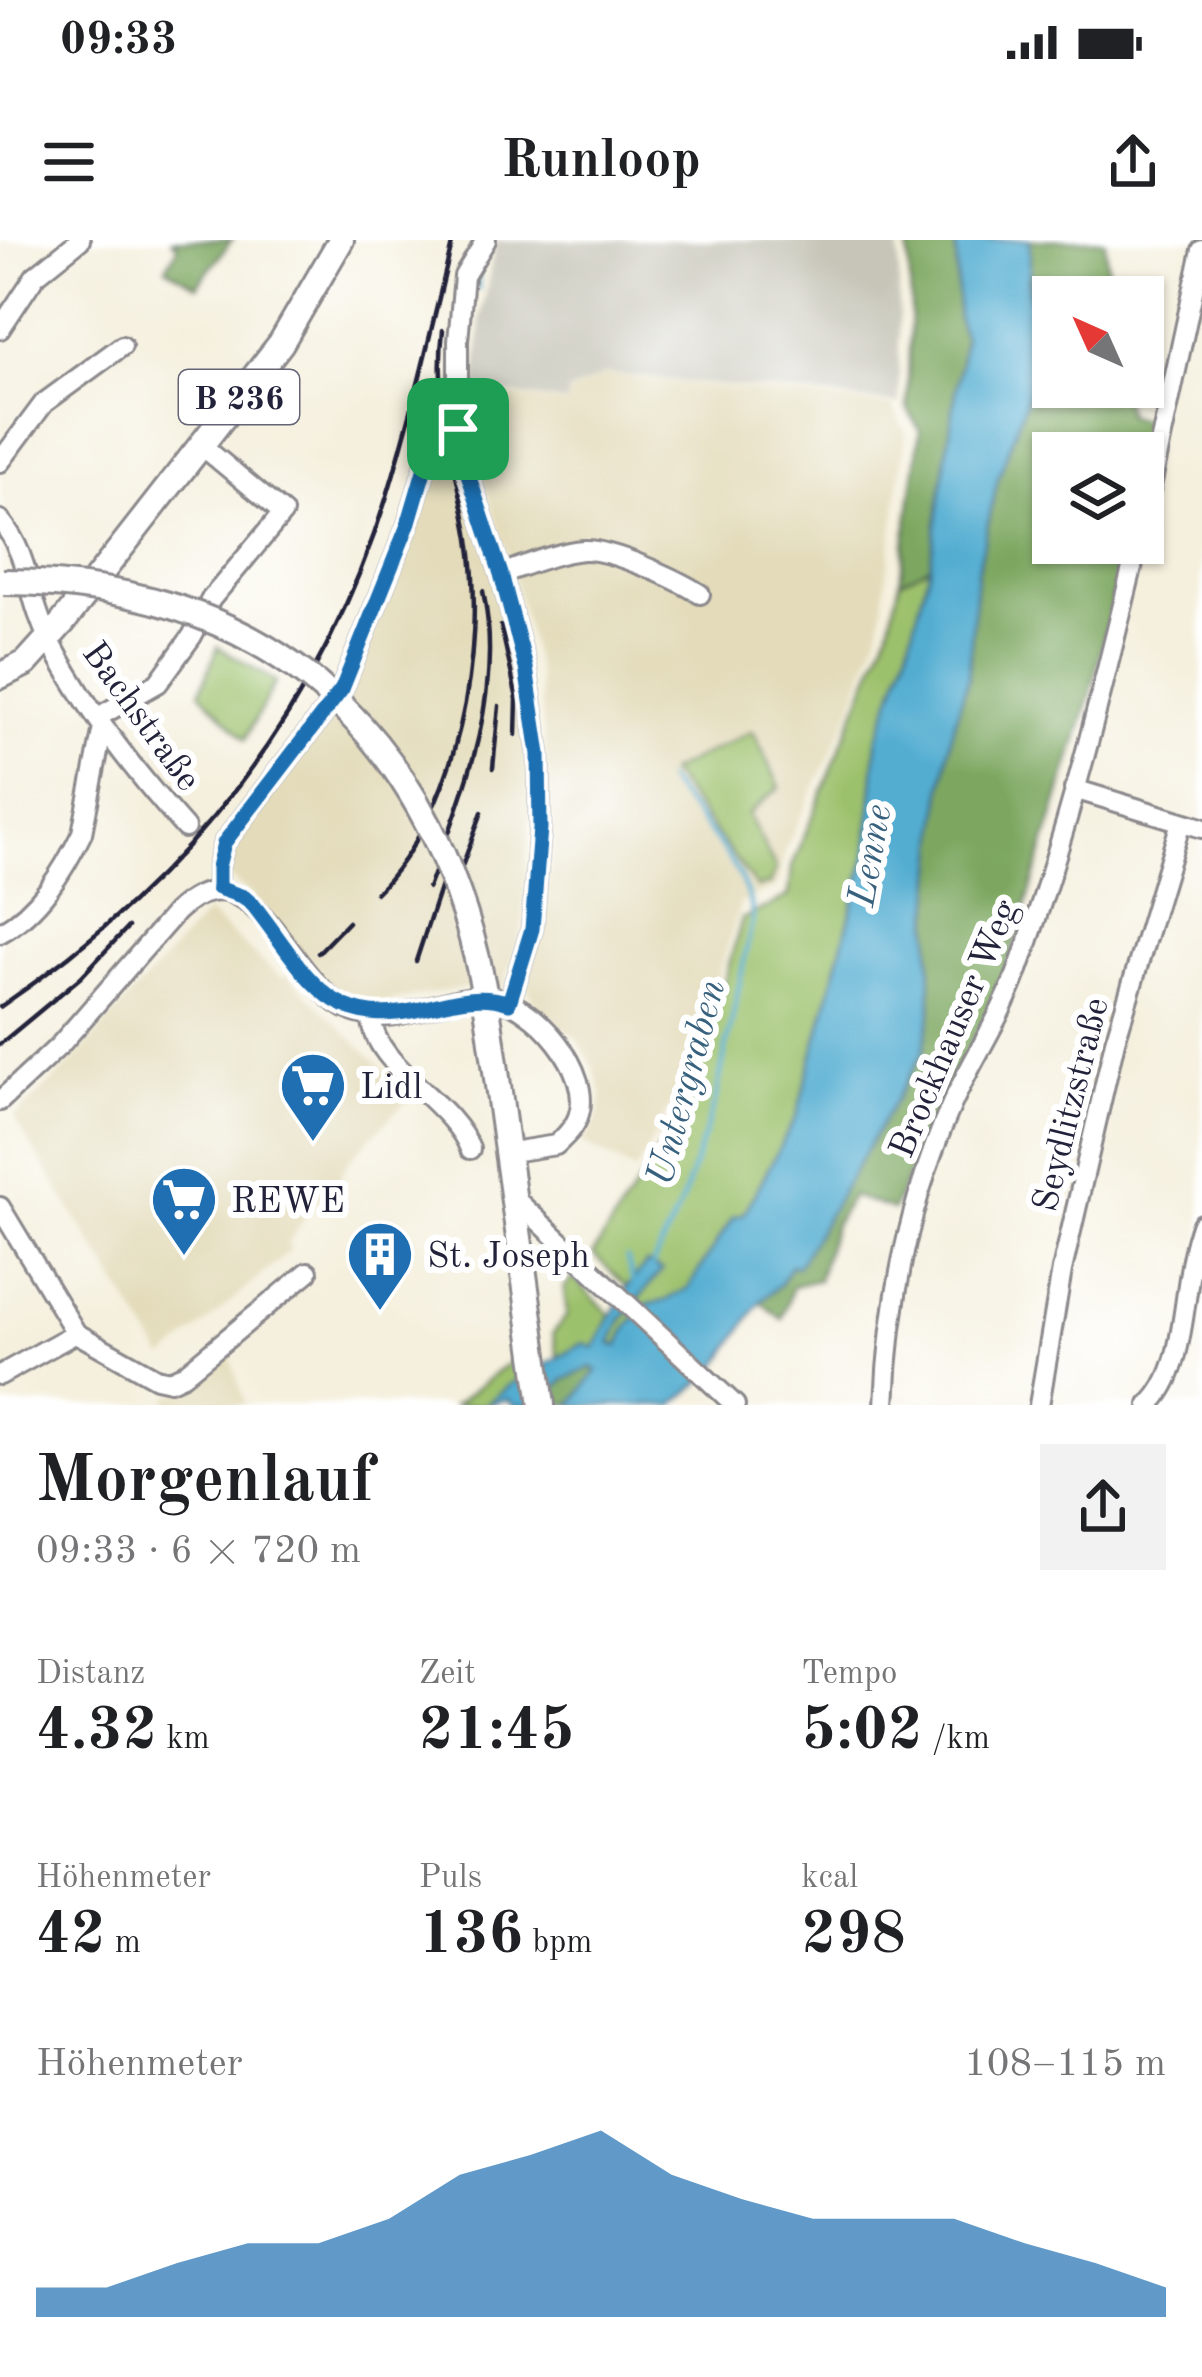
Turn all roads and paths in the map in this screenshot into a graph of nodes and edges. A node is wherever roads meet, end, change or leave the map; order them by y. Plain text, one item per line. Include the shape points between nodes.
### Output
1 (80, 240) edge
2 (341, 240) edge
3 (484, 243) edge
4 (1202, 250) edge
5 (0, 329) edge
6 (122, 346) dead end
7 (458, 429) junction
8 (1163, 432) edge
9 (201, 445) junction
10 (0, 462) edge
11 (0, 520) edge
12 (1133, 564) edge
13 (501, 574) junction
14 (1, 582) edge
15 (700, 594) dead end
16 (49, 639) junction
17 (0, 676) edge
18 (100, 722) junction
19 (1074, 789) junction
20 (1181, 823) junction
21 (184, 828) dead end
22 (1202, 828) edge
23 (218, 888) junction
24 (0, 933) edge
25 (509, 1003) junction
26 (372, 1015) junction
27 (0, 1101) edge
28 (470, 1149) dead end
29 (506, 1154) junction
30 (512, 1196) junction
31 (0, 1207) edge
32 (1202, 1224) edge
33 (308, 1272) dead end
34 (76, 1333) junction
35 (0, 1375) edge
36 (542, 1405) edge
37 (735, 1405) edge
38 (885, 1405) edge
39 (1039, 1405) edge
40 (1149, 1405) edge

1 - 5 street via 35,276
2 - 9 main road, B 236 via 281,343
3 - 7 street via 469,264 458,328
4 - 8 street
6 - 10 street via 44,404
7 - 13 street
7 - 23 street via 429,454 342,689 224,843
9 - 16 main road, B 236
9 - 18 street via 283,513 212,599 158,683
11 - 16 street, Bachstraße via 26,560
12 - 19 street, Brockhauser Weg
13 - 15 street via 582,550
13 - 25 street via 539,754 532,929
14 - 29 main road, bridge via 59,582 167,603 288,663 358,722 423,808 452,869 474,943
16 - 17 main road, B 236
16 - 18 street, Bachstraße
18 - 21 street, Bachstraße
18 - 24 street via 75,848 22,920
19 - 20 street
19 - 38 street, Brockhauser Weg via 1010,994 952,1104 911,1214
20 - 22 street
20 - 39 street, Seydlitzstraße via 1115,1041
23 - 26 street via 254,906 328,997
23 - 27 street via 176,912
25 - 26 street via 478,998
25 - 29 street via 553,1037 582,1096 573,1128 556,1145
26 - 28 street via 377,1043 443,1109
29 - 30 main road
30 - 36 main road
30 - 37 street
31 - 34 street
32 - 40 street via 1177,1354
33 - 34 street via 170,1381
34 - 35 street

